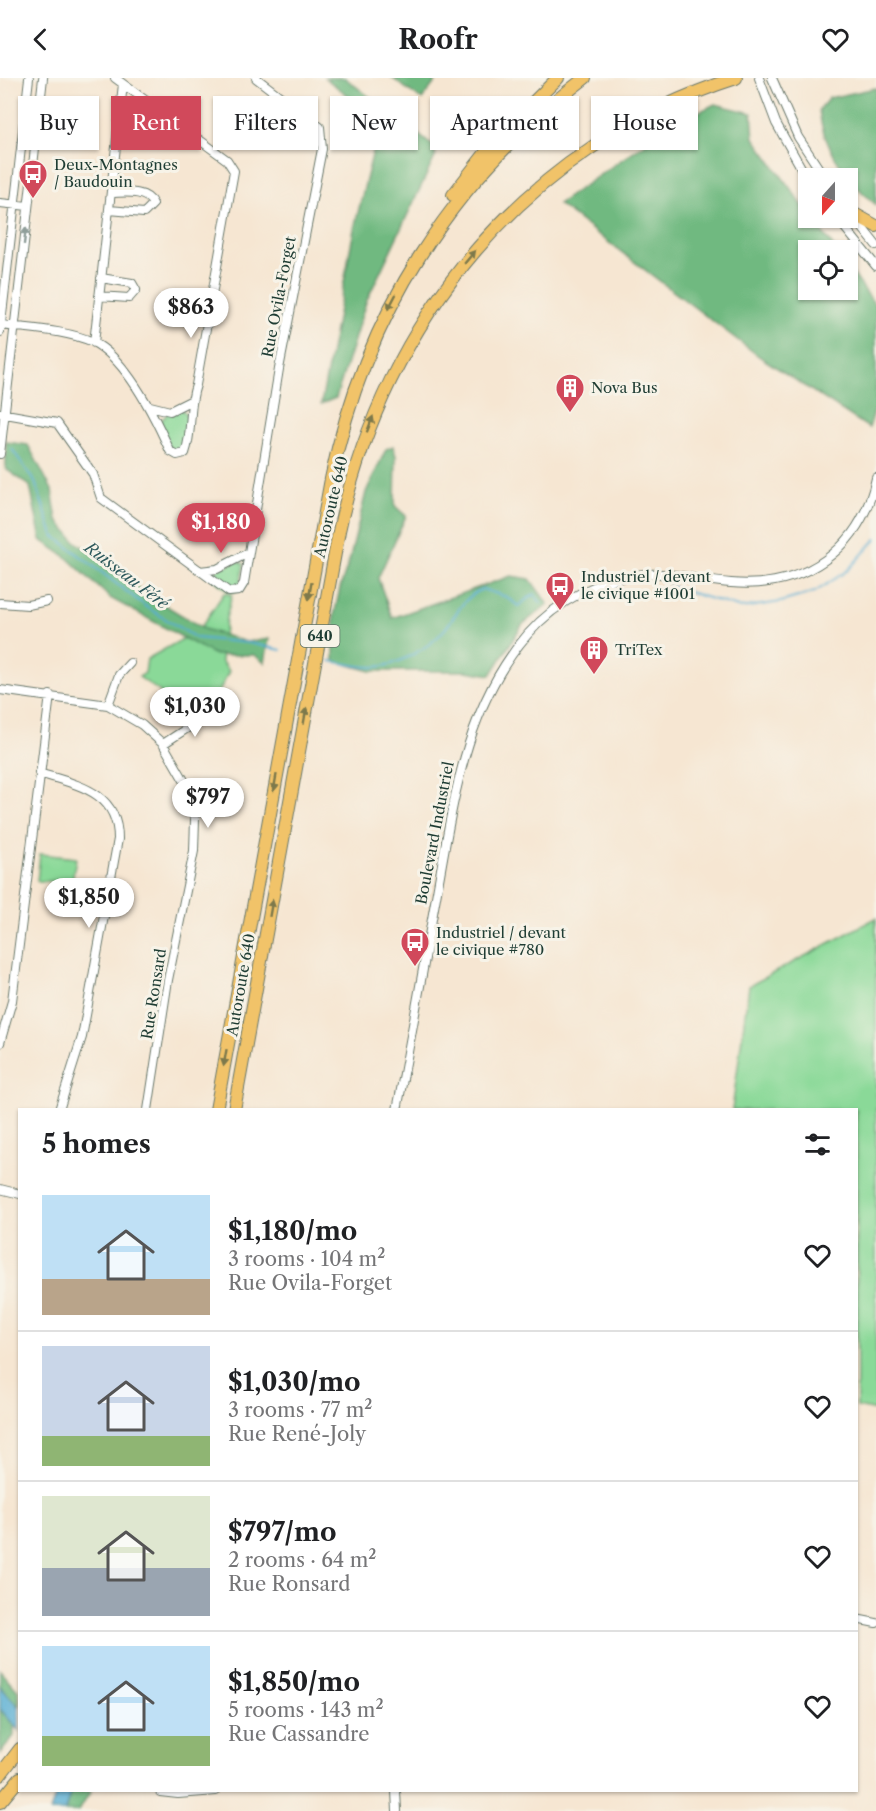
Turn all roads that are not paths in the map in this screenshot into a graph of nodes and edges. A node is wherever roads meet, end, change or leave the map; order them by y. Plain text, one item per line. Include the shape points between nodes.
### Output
1 (29, 78) edge
2 (43, 78) edge
3 (115, 78) edge
4 (256, 78) edge
5 (558, 78) edge
6 (585, 78) edge
7 (736, 78) edge
8 (759, 78) edge
9 (772, 78) edge
10 (123, 84) junction
11 (493, 151) junction
12 (801, 168) edge
13 (819, 168) edge
14 (111, 193) junction
15 (0, 203) edge
16 (15, 205) junction
17 (28, 206) junction
18 (109, 210) junction
19 (858, 216) edge
20 (858, 222) edge
21 (876, 226) edge
22 (845, 228) edge
23 (876, 245) edge
24 (876, 266) edge
25 (101, 278) junction
26 (99, 296) junction
27 (1, 325) edge
28 (14, 326) junction
29 (0, 332) edge
30 (94, 343) junction
31 (190, 401) junction
32 (150, 406) junction
33 (3, 414) edge
34 (0, 454) edge
35 (876, 477) edge
36 (248, 553) junction
37 (201, 572) junction
38 (47, 601) dead end
39 (0, 603) edge
40 (130, 663) dead end
41 (0, 690) edge
42 (50, 695) junction
43 (108, 705) junction
44 (213, 711) dead end
45 (163, 744) junction
46 (39, 773) junction
47 (0, 1043) edge
48 (60, 1108) edge
49 (148, 1108) edge
50 (216, 1108) edge
51 (234, 1108) edge
52 (397, 1108) edge
53 (0, 1189) edge
54 (18, 1194) edge
55 (858, 1619) edge
56 (876, 1623) edge
57 (18, 1752) edge
58 (0, 1775) edge
59 (18, 1780) edge
60 (160, 1792) edge
61 (203, 1792) edge
62 (396, 1792) edge
63 (0, 1802) edge
64 (397, 1811) edge

1 - 16 street
2 - 17 street
3 - 10 street
4 - 36 street, Rue Ovila-Forget via 320,127 322,149
5 - 11 highway
6 - 11 highway, Autoroute 640 / 640
51 -> 7 highway, Autoroute 640 / 640 via 337,543 358,458 382,396 420,324 458,271 516,208 580,156 630,124 673,102
8 - 12 street via 776,123
9 - 13 street via 794,128
10 - 14 street
10 - 31 street via 227,160 234,171
11 -> 50 highway, Autoroute 640 / 640 via 421,251 390,305 339,439
14 - 18 street
14 - 18 street via 141,194 153,204 144,213
15 - 16 street
16 - 17 street
16 - 27 street
28 -> 17 street
18 - 25 street
19 - 21 highway
20 - 23 street
22 - 24 street
25 - 26 street
25 - 26 street via 126,280 136,290 129,298
26 - 30 street
27 - 28 street
27 - 29 street
28 - 30 street
28 - 33 street
30 - 32 street via 120,367
31 - 32 street via 170,411
31 - 32 street via 188,445 185,453 177,455 170,451
33 - 34 street
33 - 37 street, Rue Ovila-Forget via 57,423 93,474 101,498
35 - 52 street, Boulevard Industriel via 867,506 851,535 810,570 759,584 665,574 615,579 566,602 521,642 482,708 459,775
36 - 37 street via 237,561
36 - 37 street, Rue Ovila-Forget via 244,583 239,591 229,592
38 - 39 street via 28,605
40 - 43 street via 119,675
41 - 42 street, Rue Ronsard
42 - 43 street, Rue Ronsard
42 - 46 street
43 - 45 street, Rue Ronsard via 142,725
44 - 45 street
45 - 49 street, Rue Ronsard via 189,789 195,819 194,851 168,980
46 - 47 street via 12,1001
46 - 48 street via 88,788 114,812 118,825 82,1037
53 - 54 street
55 - 56 street
57 - 58 highway
59 - 63 highway
60 - 61 street
62 - 64 street

